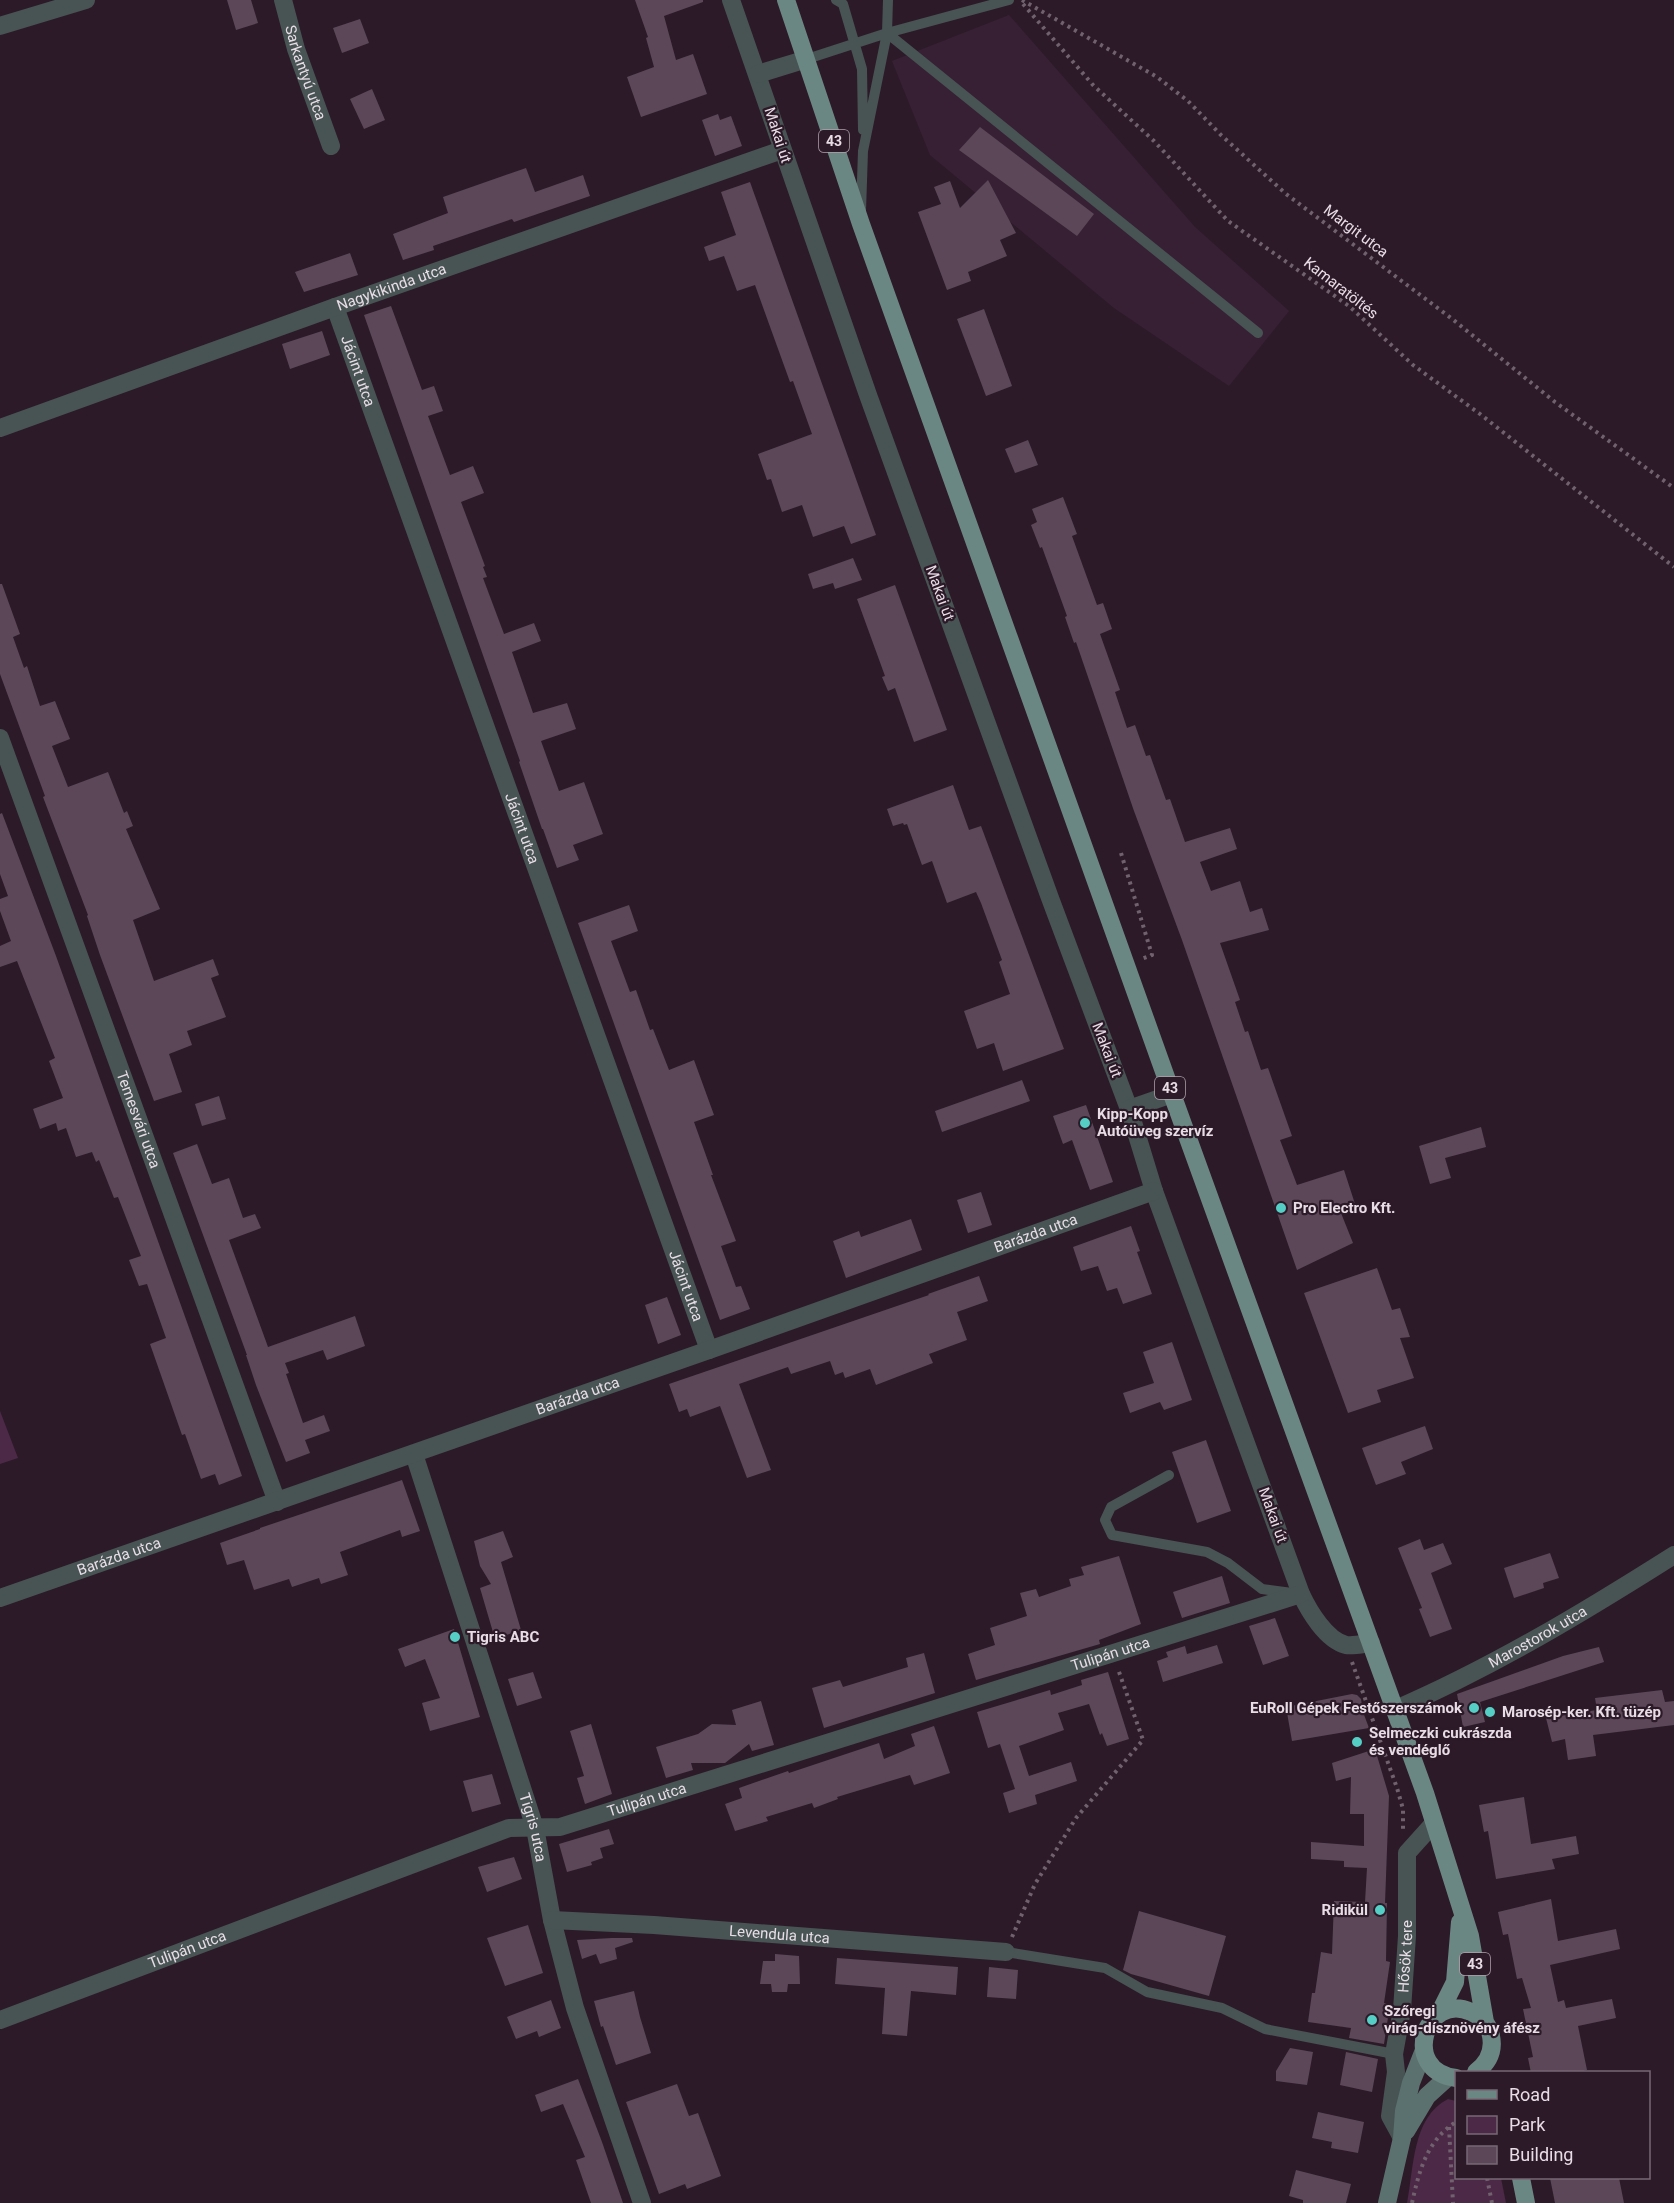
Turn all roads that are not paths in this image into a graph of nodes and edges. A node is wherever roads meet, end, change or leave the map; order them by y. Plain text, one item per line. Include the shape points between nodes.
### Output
1 (86, 0) edge
2 (283, 0) edge
3 (731, 0) edge
4 (786, 0) edge
5 (836, 0) edge
6 (888, 0) edge
7 (1009, 0) edge
8 (0, 26) edge
9 (887, 33) junction
10 (855, 43) junction
11 (807, 59) junction
12 (758, 75) junction
13 (331, 146) dead end
14 (782, 150) junction
15 (863, 151) junction
16 (861, 224) junction
17 (335, 307) junction
18 (1258, 333) dead end
19 (0, 428) edge
20 (0, 738) edge
21 (1172, 1094) junction
22 (1130, 1109) junction
23 (1154, 1191) junction
24 (709, 1350) junction
25 (414, 1454) junction
26 (1169, 1475) dead end
27 (277, 1502) junction
28 (1674, 1555) edge
29 (1301, 1594) junction
30 (0, 1598) edge
31 (1371, 1643) junction
32 (1396, 1709) junction
33 (1434, 1823) junction
34 (535, 1828) junction
35 (1460, 1908) junction
36 (552, 1920) junction
37 (1006, 1952) joint
38 (1439, 2014) junction
39 (0, 2020) edge
40 (1485, 2022) junction
41 (1424, 2050) junction
42 (1491, 2053) junction
43 (1394, 2054) junction
44 (1478, 2071) edge
45 (1496, 2071) edge
46 (1452, 2077) edge
47 (1402, 2138) junction
48 (1521, 2179) edge
49 (642, 2203) edge
50 (1387, 2203) edge
51 (1526, 2203) edge

1 - 8 street
2 - 13 street, Sarkantyú utca
3 - 12 street, Makai út
4 - 11 main road, 43
5 - 10 lane via 843,4
6 - 9 lane
7 - 9 lane
9 - 10 lane
9 - 15 lane
9 - 18 lane
10 - 11 lane
10 - 15 lane via 862,69
11 - 12 street
11 - 16 main road, 43
12 - 14 street, Makai út
14 - 17 street, Nagykikinda utca
14 - 22 street, Makai út via 1034,854
15 - 16 lane
16 - 21 main road, 43
17 - 19 street, Nagykikinda utca
17 - 24 street, Jácint utca
20 - 27 street, Temesvári utca
21 - 22 street
21 - 31 main road, 43
22 - 23 street, Makai út
23 - 24 street, Barázda utca
23 - 29 street, Makai út
24 - 25 street, Barázda utca
25 - 27 street, Barázda utca
25 - 34 street, Tigris utca
26 - 29 lane via 1111,1507 1105,1520 1112,1535 1207,1551 1262,1589
27 - 30 street, Barázda utca
28 - 32 street, Marostorok utca via 1579,1615
29 - 31 street, Makai út via 1308,1611 1334,1638 1346,1645
29 - 34 street, Tulipán utca via 560,1827
31 - 32 main road, 43
32 - 33 main road, 43
33 - 35 main road, 43
33 - 43 street, Hősök tere via 1407,1853 1407,1936 1402,2010
34 - 36 street, Tigris utca
34 - 39 street, Tulipán utca via 509,1828
35 - 38 main road, 43 via 1455,1982
35 - 40 main road, 43 via 1470,1936
36 - 37 street, Levendula utca
36 - 49 street, Tigris utca via 575,2008
37 - 43 lane via 1105,1968 1147,1992 1222,2008 1265,2029
38 - 40 main road via 1458,2009
38 - 41 main road, 43 via 1426,2030
40 - 42 main road, 43 via 1490,2032
41 - 46 main road via 1437,2071
41 - 47 main road via 1404,2111
42 - 44 main road
42 - 45 main road, 43
43 - 47 street, Hősök tere via 1396,2072 1390,2116
46 - 47 main road via 1427,2096
47 - 50 main road
48 - 51 main road

